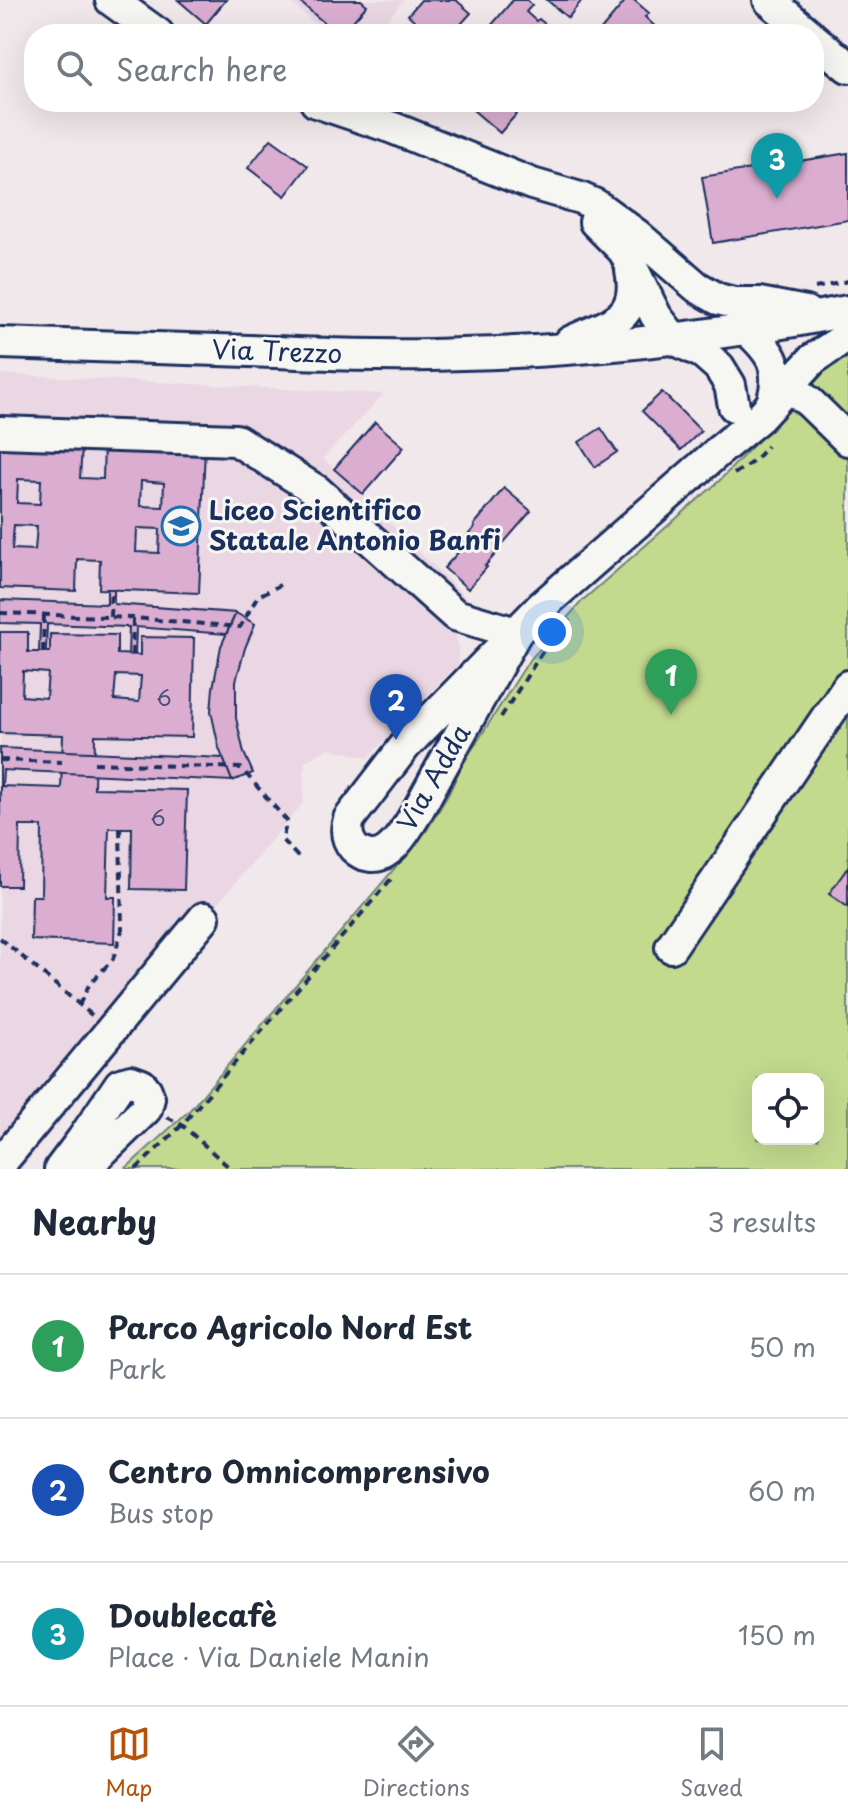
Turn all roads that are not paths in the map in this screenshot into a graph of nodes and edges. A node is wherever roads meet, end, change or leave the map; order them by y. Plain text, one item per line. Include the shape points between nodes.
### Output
1 (111, 0) edge
2 (769, 0) edge
3 (144, 24) edge
4 (797, 24) edge
5 (824, 47) edge
6 (848, 67) edge
7 (346, 112) edge
8 (532, 184) junction
9 (659, 253) junction
10 (630, 261) junction
11 (836, 313) edge
12 (746, 329) junction
13 (848, 336) edge
14 (674, 339) junction
15 (0, 343) edge
16 (554, 350) junction
17 (780, 394) junction
18 (734, 406) junction
19 (0, 432) edge
20 (848, 440) edge
21 (723, 464) junction
22 (516, 633) junction
23 (848, 686) edge
24 (204, 918) dead end
25 (671, 947) dead end
26 (0, 1164) edge
27 (60, 1169) edge
28 (84, 1169) edge

1 - 3 street
2 - 4 street
5 - 6 street
7 - 8 street
8 - 9 street via 596,205
8 - 10 street via 592,219
9 - 11 street via 718,299
9 - 14 street via 682,280 687,296
10 - 14 street via 656,316
10 - 16 street via 634,291 626,311
11 - 12 street, Via Trezzo
12 - 14 street, Via Trezzo
12 - 17 street via 765,347
12 - 18 street, Via Adda via 734,361
13 - 17 street, Via Adda via 820,353
14 - 16 street, Via Trezzo
14 - 18 street via 719,367
15 - 16 street, Via Trezzo via 371,355
17 - 20 street via 809,402
17 - 21 street, Via Adda
18 - 21 street, Via Adda
19 - 22 street via 236,440 317,491 455,615
21 - 22 street, Via Adda via 542,606
22 - 22 street, Via Adda via 405,746 352,814 348,839 360,853 379,855 394,845
23 - 25 street
24 - 26 street
27 - 28 street via 115,1089 127,1081 138,1082 148,1094 146,1109

